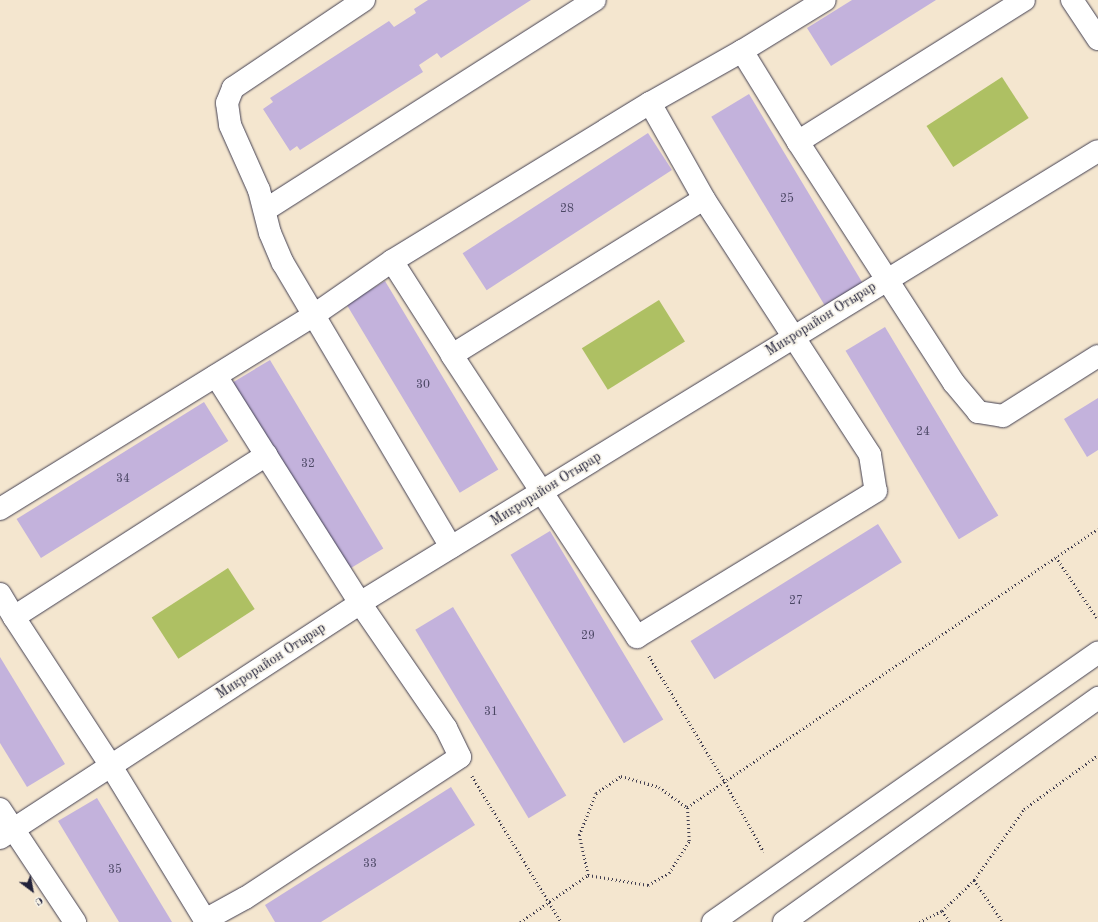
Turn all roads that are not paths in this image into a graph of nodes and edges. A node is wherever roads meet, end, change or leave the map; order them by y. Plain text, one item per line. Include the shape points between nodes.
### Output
1 (364, 0) edge
2 (595, 0) edge
3 (825, 0) edge
4 (1024, 0) edge
5 (1072, 0) edge
6 (1098, 39) edge
7 (742, 51) junction
8 (650, 103) junction
9 (798, 142) junction
10 (1098, 151) edge
11 (704, 199) junction
12 (265, 210) junction
13 (392, 261) junction
14 (887, 278) junction
15 (314, 315) junction
16 (794, 337) junction
17 (452, 355) junction
18 (1098, 356) edge
19 (216, 376) junction
20 (266, 455) junction
21 (542, 491) junction
22 (0, 509) edge
23 (451, 547) junction
24 (0, 594) edge
25 (360, 603) junction
26 (14, 617) junction
27 (1098, 652) edge
28 (1098, 698) edge
29 (111, 766) junction
30 (0, 809) edge
31 (6, 834) edge
32 (75, 922) edge
33 (713, 922) edge
34 (784, 922) edge

1 - 12 street via 233,88 227,103 230,125 259,190
2 - 12 street
3 - 7 street
4 - 9 street
5 - 6 street
7 - 8 street
7 - 9 street
8 - 11 street
8 - 13 street
9 - 14 street
10 - 14 street, Микрорайон Отырар
11 - 16 street
11 - 17 street
12 - 15 street via 270,233 283,263
13 - 15 street
13 - 17 street
14 - 16 street, Микрорайон Отырар
14 - 18 street via 954,383 978,412 1003,416
15 - 19 street
15 - 23 street
16 - 21 street, Микрорайон Отырар
16 - 21 street via 870,456 876,491 637,637
17 - 21 street
19 - 20 street
19 - 22 street
20 - 25 street
20 - 26 street
21 - 23 street, Микрорайон Отырар
23 - 25 street, Микрорайон Отырар
24 - 26 street
25 - 29 street, Микрорайон Отырар
25 - 29 street via 446,728 460,757 245,898 205,920
26 - 29 street
27 - 33 street
28 - 34 street
29 - 31 street, Микрорайон Отырар
30 - 31 street
31 - 32 street

